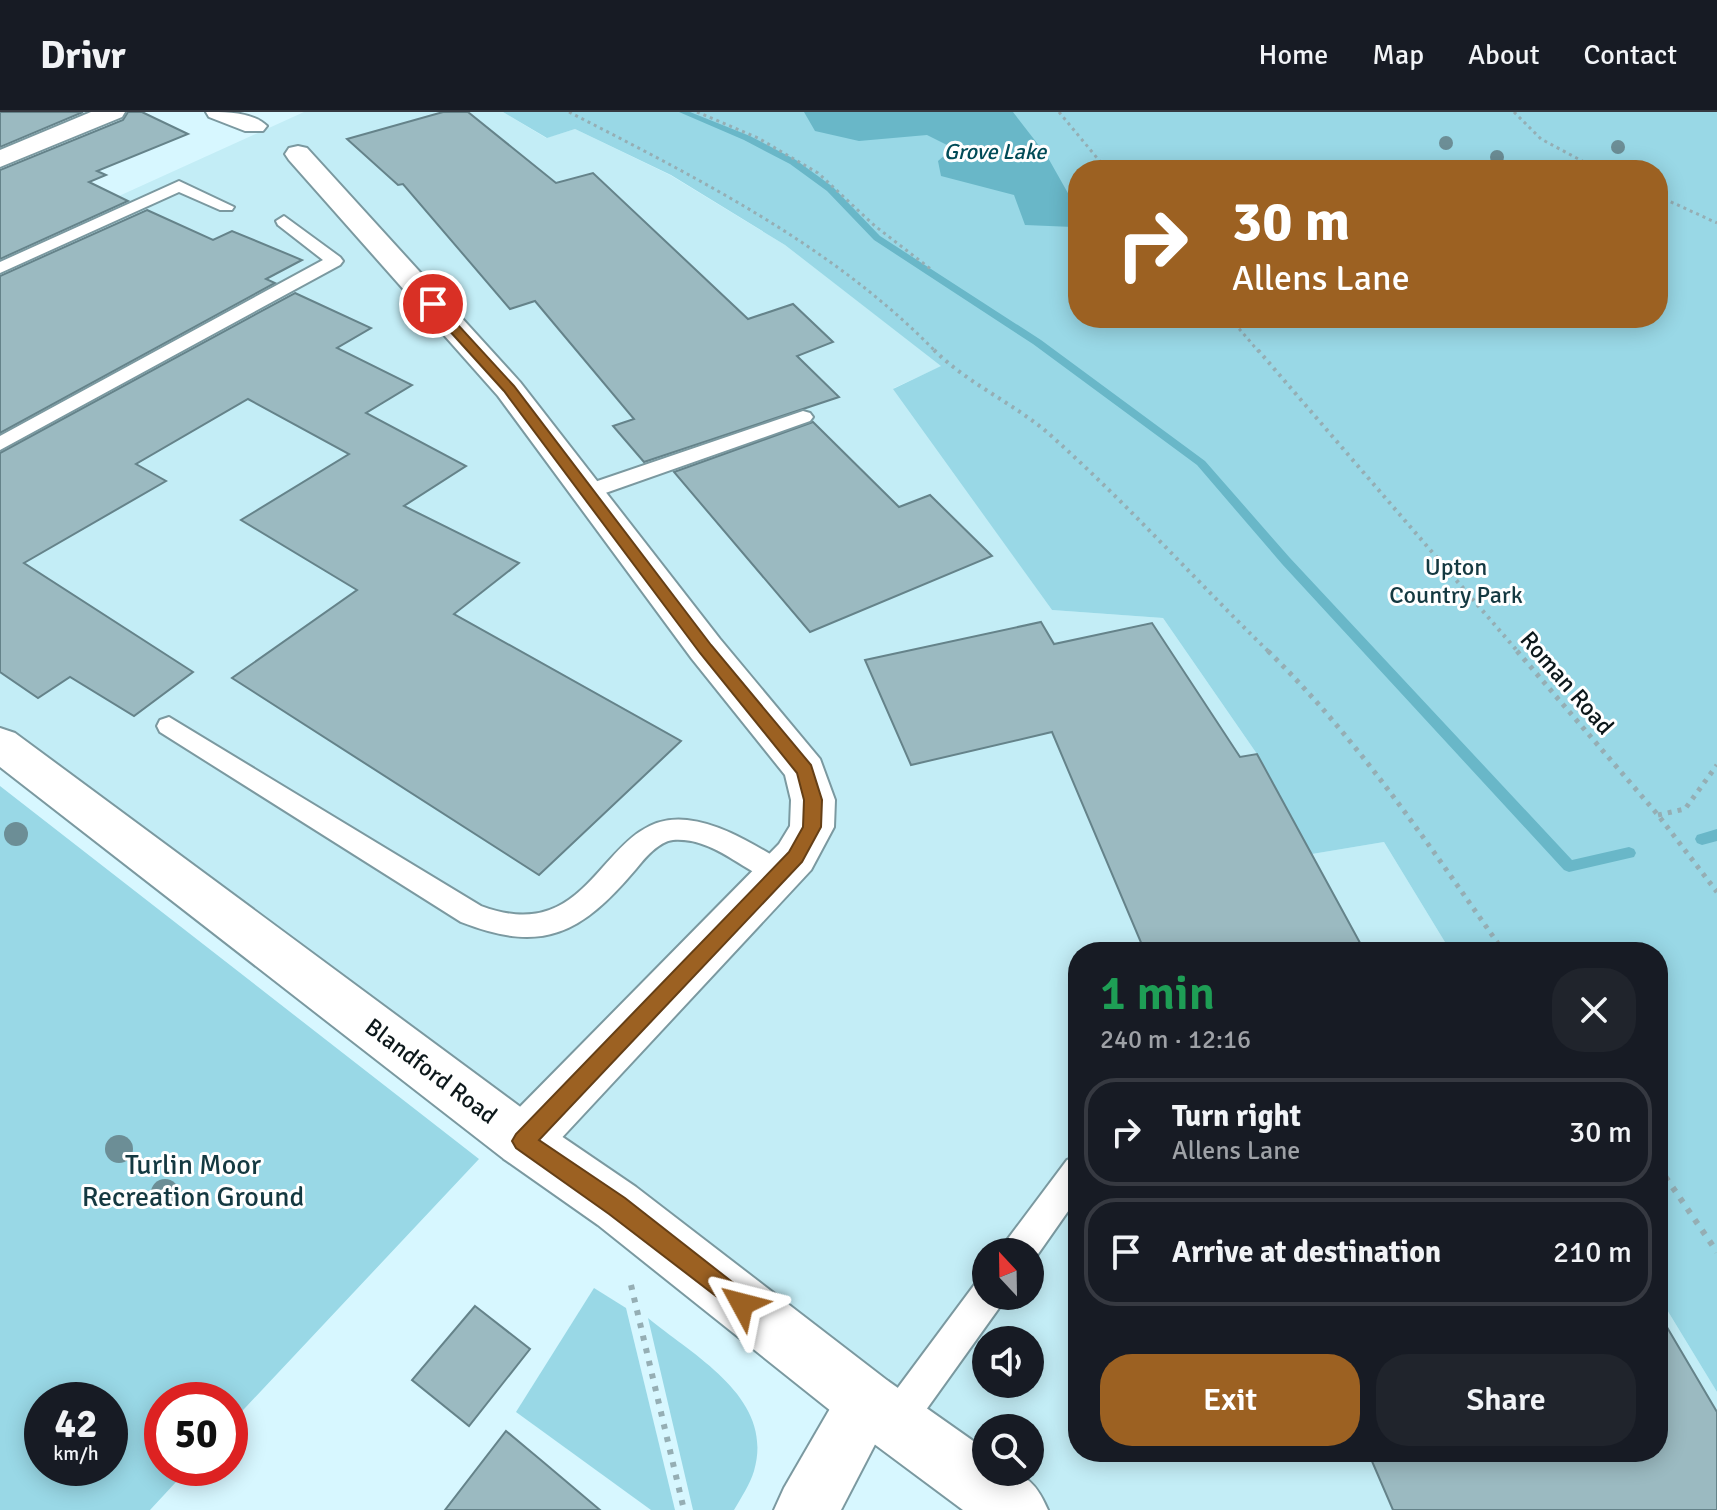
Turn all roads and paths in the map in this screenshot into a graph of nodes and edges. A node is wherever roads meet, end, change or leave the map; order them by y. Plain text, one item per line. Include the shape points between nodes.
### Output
1 (113, 112) edge
2 (218, 112) edge
3 (569, 112) edge
4 (697, 112) edge
5 (1059, 112) edge
6 (1514, 112) edge
7 (254, 126) dead end
8 (298, 154) dead end
9 (0, 159) edge
10 (1099, 160) edge
11 (1575, 160) edge
12 (1668, 201) edge
13 (226, 207) dead end
14 (284, 221) dead end
15 (1717, 223) edge
16 (0, 268) edge
17 (932, 270) dead end
18 (1239, 328) edge
19 (803, 417) dead end
20 (0, 444) edge
21 (587, 492) junction
22 (169, 726) dead end
23 (0, 744) edge
24 (1717, 765) edge
25 (1658, 815) junction
26 (779, 873) junction
27 (1717, 892) edge
28 (1497, 942) edge
29 (523, 1141) junction
30 (1668, 1181) edge
31 (1068, 1185) edge
32 (617, 1206) junction
33 (1029, 1238) edge
34 (1717, 1252) edge
35 (974, 1310) edge
36 (881, 1412) junction
37 (684, 1510) edge
38 (806, 1510) edge
39 (1016, 1510) edge

1 - 9 street
2 - 7 street
3 - 28 path via 717,188 806,245 904,319 941,357 1045,431 1126,505 1318,700 1388,787
4 - 17 path via 758,138 818,173
5 - 10 path
6 - 11 path via 1559,153
8 - 21 street via 346,188
12 - 15 path
13 - 16 lane via 179,186
14 - 20 lane via 334,261
18 - 25 path, Roman Road
19 - 21 lane
21 - 26 street via 805,770 813,800 812,827
22 - 26 lane via 471,914 509,929 527,930 561,919 590,900 641,844 671,830 694,831
23 - 29 street, Blandford Road
24 - 25 path via 1685,809
25 - 27 path, Roman Road
26 - 29 street
29 - 32 street, Blandford Road
30 - 34 path
31 - 33 lane
32 - 36 street, Blandford Road
32 - 37 path
35 - 36 lane
36 - 38 street
36 - 39 street, Blandford Road

